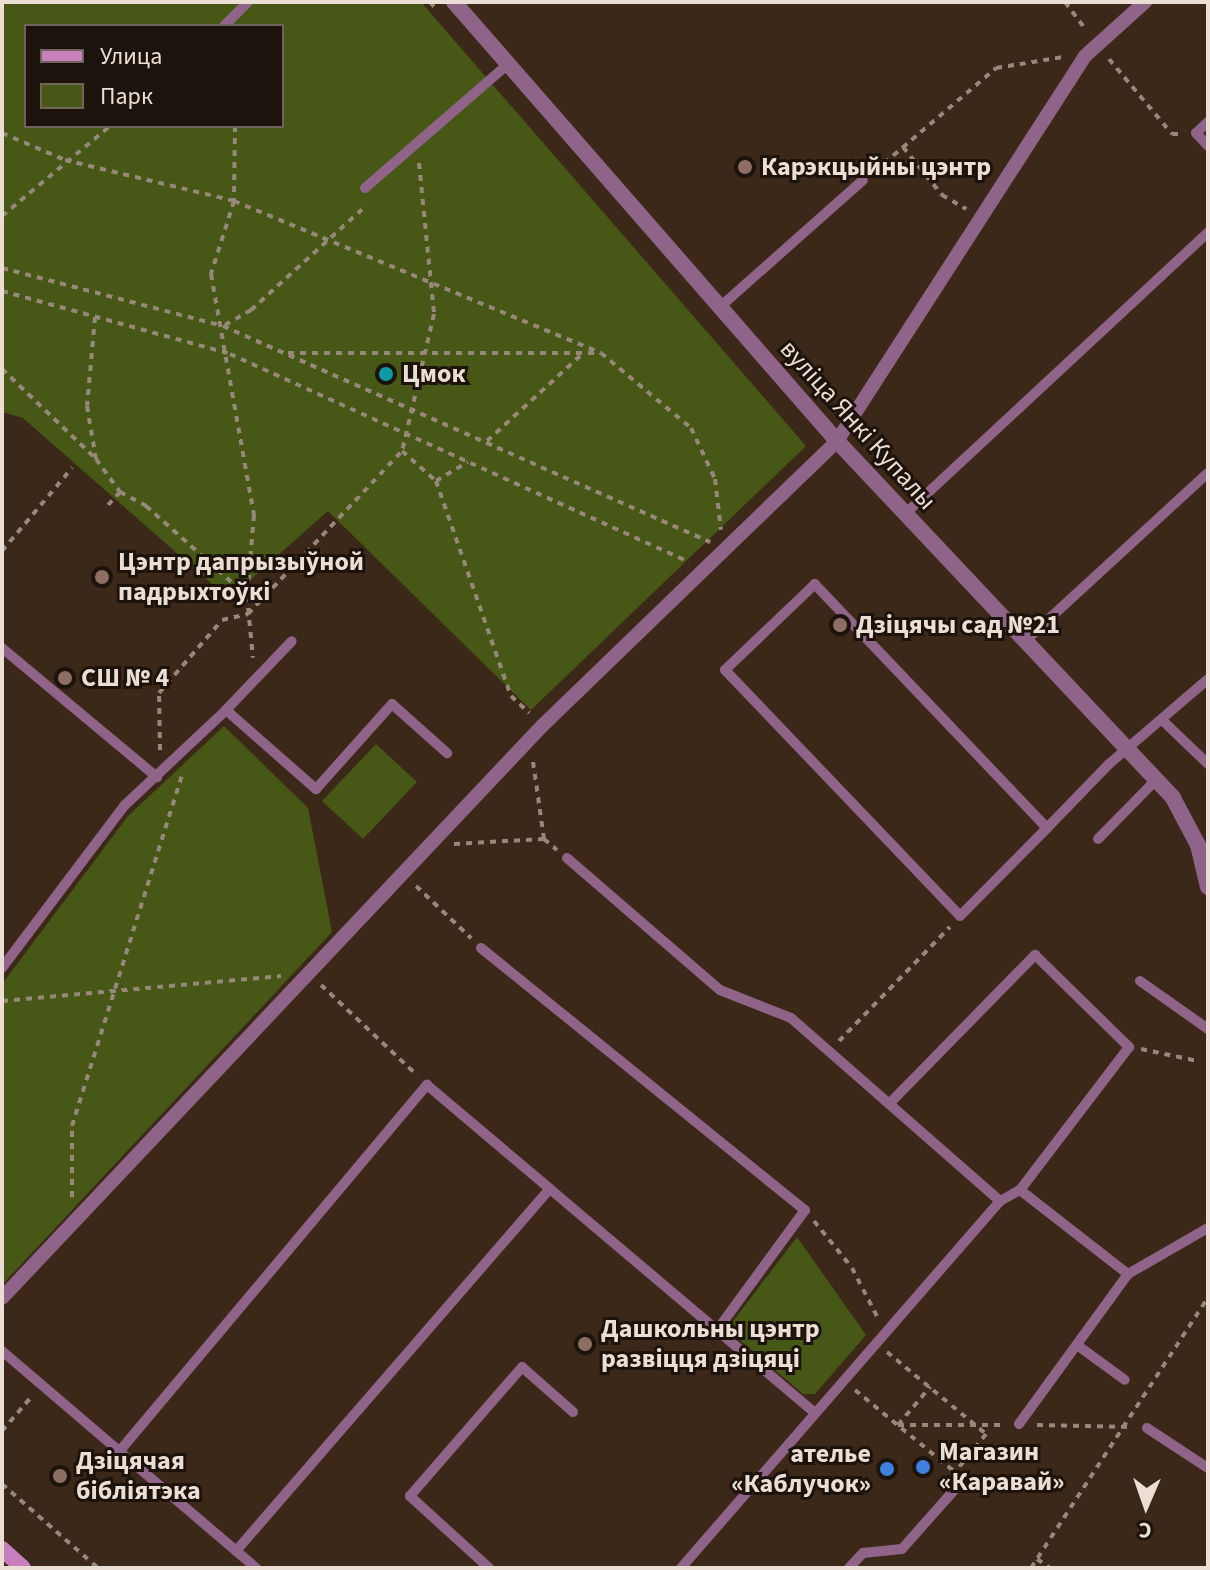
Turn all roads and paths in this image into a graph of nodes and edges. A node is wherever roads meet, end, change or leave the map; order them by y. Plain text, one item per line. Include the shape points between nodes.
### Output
1 (248, 2) edge
2 (454, 2) edge
3 (1065, 2) edge
4 (1145, 2) edge
5 (226, 24) edge
6 (1097, 44) junction
7 (1085, 56) junction
8 (508, 64) junction
9 (1208, 122) edge
10 (107, 128) edge
11 (235, 128) edge
12 (2, 133) edge
13 (1196, 133) junction
14 (1208, 146) edge
15 (903, 147) junction
16 (430, 151) dead end
17 (65, 160) junction
18 (419, 161) junction
19 (407, 170) dead end
20 (863, 180) joint
21 (365, 188) dead end
22 (373, 200) dead end
23 (234, 201) junction
24 (2, 216) edge
25 (981, 217) junction
26 (1208, 232) edge
27 (327, 238) junction
28 (2, 268) edge
29 (432, 280) junction
30 (2, 291) edge
31 (720, 307) junction
32 (95, 317) junction
33 (223, 326) junction
34 (428, 352) junction
35 (285, 353) junction
36 (601, 353) junction
37 (230, 354) junction
38 (582, 354) junction
39 (2, 369) edge
40 (414, 411) junction
41 (405, 433) junction
42 (837, 441) junction
43 (486, 442) junction
44 (402, 451) junction
45 (96, 459) junction
46 (469, 462) junction
47 (72, 468) dead end
48 (1208, 473) edge
49 (436, 481) junction
50 (120, 492) junction
51 (108, 505) dead end
52 (905, 514) junction
53 (724, 548) junction
54 (2, 551) edge
55 (702, 568) junction
56 (247, 596) junction
57 (248, 614) junction
58 (292, 641) dead end
59 (1025, 641) junction
60 (2, 648) edge
61 (1208, 679) edge
62 (255, 680) junction
63 (226, 710) junction
64 (1162, 720) junction
65 (542, 726) junction
66 (529, 740) junction
67 (184, 749) junction
68 (1130, 750) junction
69 (447, 753) dead end
70 (1208, 764) edge
71 (157, 777) junction
72 (1156, 780) junction
73 (1047, 828) junction
74 (1098, 839) dead end
75 (430, 845) junction
76 (567, 858) dead end
77 (403, 873) junction
78 (1208, 887) edge
79 (960, 916) junction
80 (481, 948) joint
81 (2, 968) edge
82 (308, 973) junction
83 (1140, 981) dead end
84 (114, 991) junction
85 (2, 1001) edge
86 (1208, 1029) edge
87 (1129, 1047) junction
88 (829, 1051) junction
89 (1198, 1061) dead end
90 (427, 1085) junction
91 (889, 1104) junction
92 (550, 1189) junction
93 (1020, 1190) junction
94 (1000, 1201) junction
95 (805, 1210) junction
96 (73, 1223) junction
97 (1208, 1228) edge
98 (1128, 1274) junction
99 (2, 1298) edge
100 (1208, 1298) edge
101 (718, 1329) junction
102 (885, 1333) junction
103 (876, 1343) junction
104 (1077, 1345) junction
105 (2, 1351) edge
106 (1125, 1380) dead end
107 (844, 1381) junction
108 (41, 1385) junction
109 (930, 1387) junction
110 (573, 1412) dead end
111 (815, 1413) junction
112 (1019, 1424) dead end
113 (898, 1425) junction
114 (1147, 1428) dead end
115 (2, 1431) edge
116 (118, 1453) junction
117 (1208, 1468) edge
118 (955, 1472) junction
119 (2, 1484) edge
120 (955, 1489) joint
121 (2, 1549) edge
122 (236, 1551) junction
123 (1037, 1559) junction
124 (23, 1568) edge
125 (98, 1568) edge
126 (256, 1568) edge
127 (489, 1568) edge
128 (681, 1568) edge
129 (849, 1568) edge
130 (1031, 1568) edge
131 (1050, 1568) edge

1 - 5 lane
2 - 8 street, вуліца Янкі Купалы
3 - 6 path
4 - 6 street
6 - 7 street
6 - 13 path via 1172,134
7 - 15 path via 996,68
7 - 25 street
8 - 21 lane
8 - 31 street, вуліца Янкі Купалы
9 - 13 lane
10 - 17 path
11 - 23 path
12 - 17 path
13 - 14 lane
15 - 20 path
15 - 25 path via 942,195
16 - 18 path
17 - 23 path
17 - 24 path
18 - 19 path
18 - 29 path
20 - 31 lane
22 - 27 path
23 - 27 path
23 - 33 path via 211,274
25 - 42 street
26 - 52 lane
27 - 29 path
27 - 33 path via 251,310
28 - 33 path
29 - 34 path
29 - 36 path
30 - 32 path
31 - 42 street, вуліца Янкі Купалы
32 - 37 path
32 - 45 path via 87,406
33 - 35 path
33 - 37 path
34 - 35 path
34 - 38 path
34 - 40 path
35 - 40 path
36 - 38 path
36 - 53 path via 691,428 715,479
37 - 41 path
37 - 56 path via 254,515
38 - 43 path
39 - 45 path
40 - 41 path
40 - 43 path
41 - 44 path
41 - 46 path
42 - 52 street, вуліца Янкі Купалы
42 - 53 street
43 - 53 path
44 - 49 path
44 - 57 path
45 - 50 path
46 - 49 path
46 - 55 path
47 - 54 path
48 - 59 lane
49 - 65 path via 511,696
50 - 51 path
50 - 56 path
52 - 59 street, вуліца Янкі Купалы
53 - 55 street
55 - 65 street
56 - 57 path
57 - 62 path
57 - 71 path via 222,620 159,693
58 - 62 lane
59 - 68 street, вуліца Янкі Купалы
60 - 71 lane
61 - 64 lane
62 - 63 lane
63 - 67 lane
63 - 69 lane via 316,789 392,704
64 - 68 lane
64 - 70 lane
65 - 66 street
66 - 75 street
66 - 75 path via 544,839
67 - 71 lane
67 - 84 path via 183,787
68 - 72 street, вуліца Янкі Купалы
68 - 73 lane
71 - 81 lane via 125,805
72 - 74 lane
72 - 78 street, вуліца Янкі Купалы via 1198,845
73 - 79 lane
73 - 79 lane via 815,584 725,670
75 - 77 street
76 - 88 lane via 720,990 791,1018
77 - 80 path
77 - 82 street
79 - 88 path
80 - 95 lane
82 - 84 path
82 - 90 path
82 - 96 street
83 - 86 lane
84 - 85 path
84 - 96 path via 72,1126
87 - 89 path
87 - 91 lane via 1035,955
87 - 93 lane
88 - 91 lane
90 - 92 lane
90 - 116 lane
91 - 94 lane
92 - 101 lane
92 - 122 lane
93 - 94 lane
93 - 98 lane
94 - 102 lane
95 - 101 lane
95 - 102 path via 852,1268
96 - 99 street
97 - 98 lane
98 - 104 lane
100 - 123 path
101 - 111 lane
102 - 103 lane
103 - 107 lane
103 - 109 path
104 - 106 lane
104 - 112 lane
105 - 108 lane
107 - 111 lane
107 - 113 path
108 - 115 path
108 - 116 lane
109 - 113 path
109 - 118 path via 986,1434
110 - 127 lane via 522,1367 410,1496
111 - 128 lane
113 - 118 path
114 - 117 lane
116 - 122 lane
118 - 120 path via 963,1479
119 - 125 path
120 - 129 lane via 902,1549 863,1553
121 - 124 main road
122 - 126 lane
123 - 130 path
123 - 131 path

